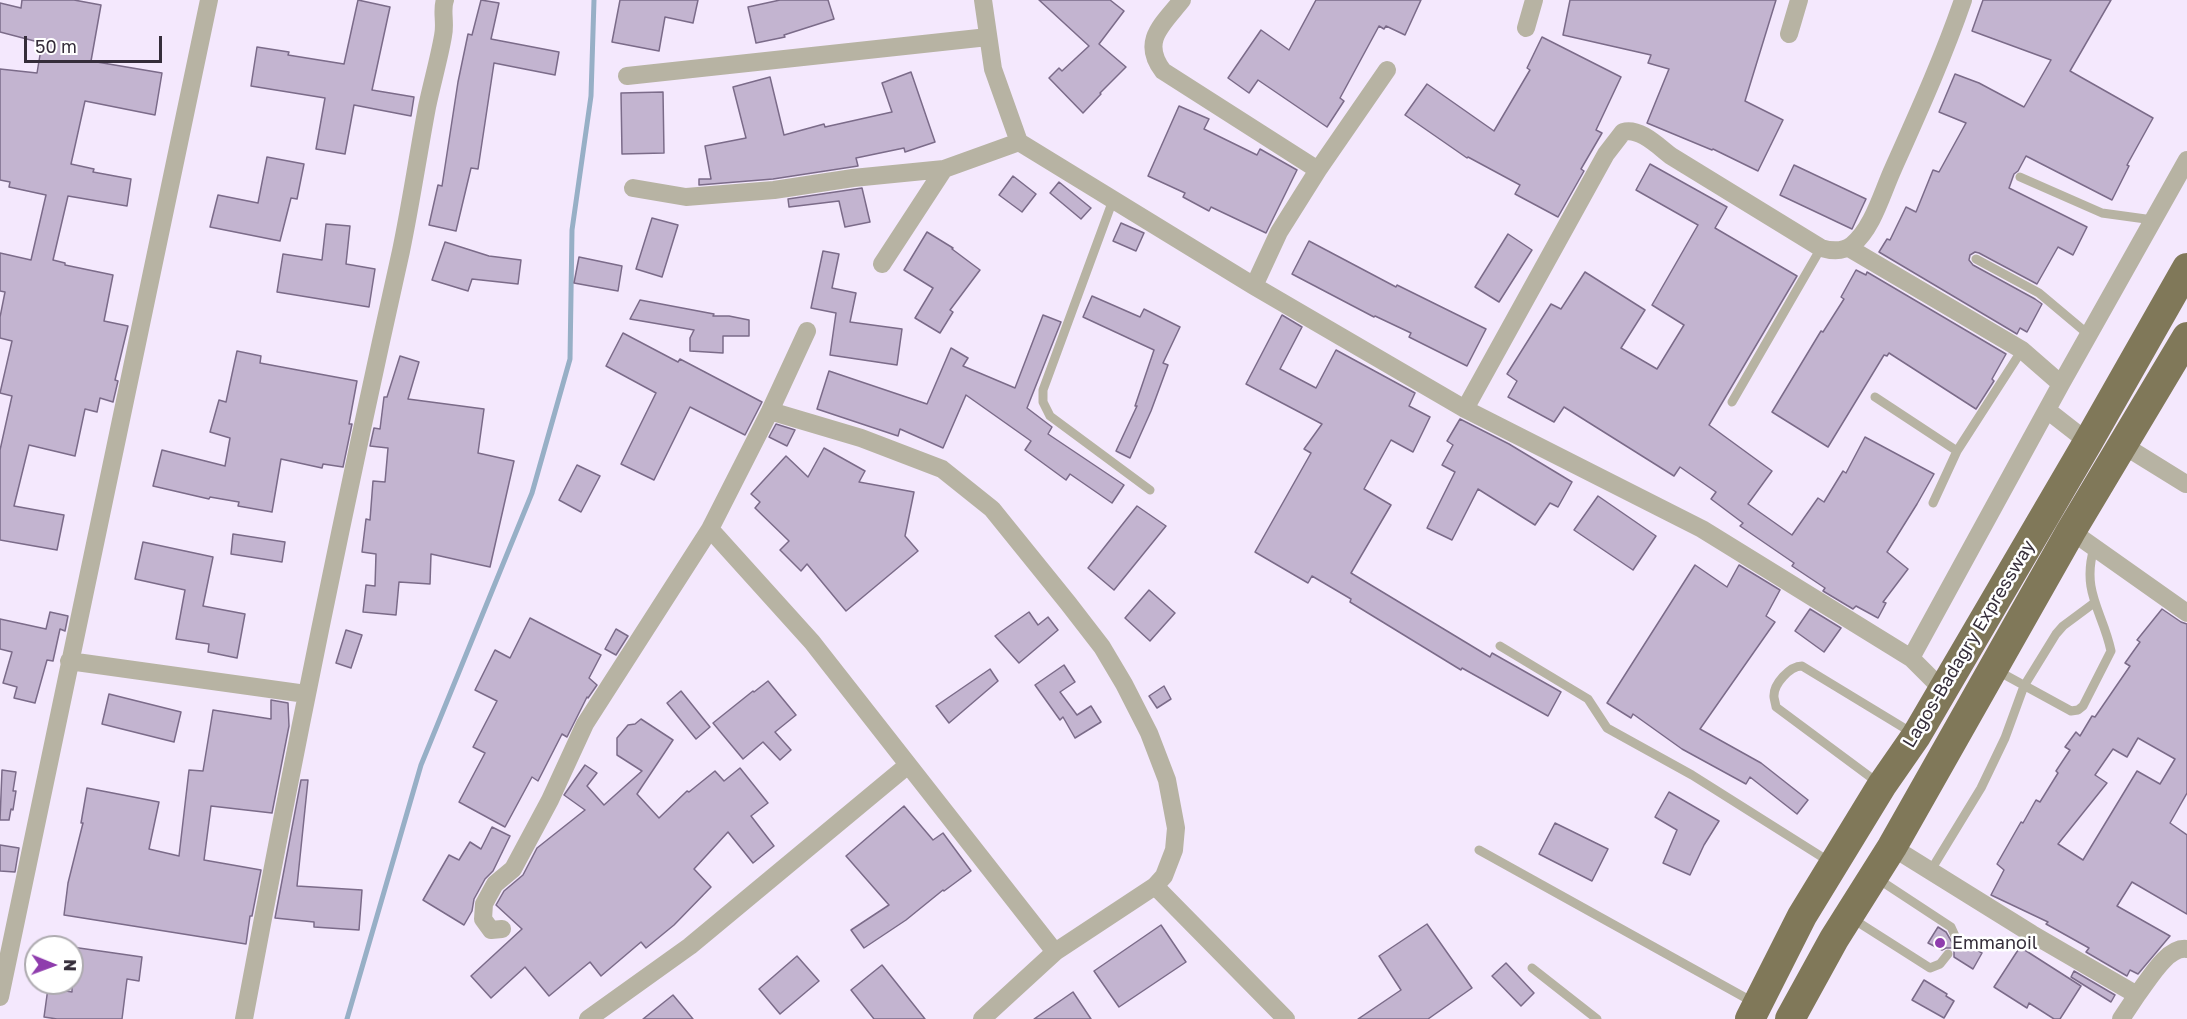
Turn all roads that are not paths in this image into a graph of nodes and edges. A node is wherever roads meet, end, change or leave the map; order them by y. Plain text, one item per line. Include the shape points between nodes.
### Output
1 (210, 0) edge
2 (983, 0) edge
3 (1182, 0) edge
4 (1534, 0) edge
5 (1799, 0) edge
6 (1963, 0) edge
7 (441, 2) edge
8 (1526, 28) dead end
9 (1789, 34) dead end
10 (988, 37) junction
11 (1388, 70) dead end
12 (627, 76) dead end
13 (1019, 142) junction
14 (2187, 160) edge
15 (944, 169) junction
16 (1317, 170) junction
17 (2020, 177) dead end
18 (633, 188) dead end
19 (1113, 200) junction
20 (2153, 220) junction
21 (1821, 248) junction
22 (1849, 248) junction
23 (1976, 259) dead end
24 (882, 264) dead end
25 (2187, 268) edge
26 (1254, 286) junction
27 (807, 331) dead end
28 (2089, 335) junction
29 (2187, 337) edge
30 (2022, 350) junction
31 (2061, 384) junction
32 (1875, 397) dead end
33 (1732, 402) dead end
34 (1465, 410) junction
35 (2047, 410) junction
36 (770, 411) junction
37 (2088, 442) junction
38 (2123, 445) junction
39 (1957, 451) junction
40 (2186, 484) edge
41 (1150, 490) dead end
42 (1932, 503) dead end
43 (710, 529) junction
44 (2083, 539) junction
45 (2094, 603) junction
46 (2187, 613) edge
47 (1500, 646) dead end
48 (1911, 658) junction
49 (69, 661) junction
50 (1992, 668) junction
51 (2024, 686) junction
52 (1942, 689) junction
53 (306, 694) junction
54 (1916, 736) junction
55 (908, 765) junction
56 (1882, 785) junction
57 (1892, 847) junction
58 (1479, 850) dead end
59 (1834, 865) junction
60 (1931, 870) junction
61 (1873, 876) junction
62 (1155, 886) junction
63 (1802, 916) junction
64 (1841, 928) junction
65 (502, 929) dead end
66 (1956, 938) dead end
67 (2187, 949) edge
68 (1055, 952) junction
69 (1948, 954) dead end
70 (1532, 968) dead end
71 (2137, 995) junction
72 (0, 997) edge
73 (1754, 1012) edge
74 (244, 1019) edge
75 (588, 1019) edge
76 (982, 1019) edge
77 (1286, 1019) edge
78 (1597, 1019) edge
79 (1790, 1019) edge
80 (2121, 1019) edge

1 - 49 street
2 - 10 street
3 - 16 street via 1153,40 1153,52 1163,71
4 - 8 street
5 - 9 street
6 - 22 street via 1947,49 1874,210
7 - 53 street via 444,33
10 - 12 street
10 - 13 street via 993,69
11 - 16 street
13 - 15 street
13 - 19 street
14 - 20 street
15 - 18 street via 774,190 686,196
15 - 24 street
16 - 26 street via 1279,232
17 - 20 lane via 2102,213
19 - 26 street
19 - 41 lane via 1043,390 1043,402 1050,416
20 - 28 street
21 - 22 street
21 - 33 lane
21 - 34 street via 1648,139 1631,130 1623,132 1606,154
22 - 30 street
23 - 28 lane via 2039,293
25 - 37 highway, Lagos-Badagry Expressway
26 - 34 street
27 - 36 street
28 - 31 street
29 - 38 highway, Lagos-Badagry Expressway via 2173,371
30 - 31 street
30 - 39 lane
31 - 35 street
32 - 39 lane
34 - 48 street via 1702,529
35 - 37 street
35 - 48 street
36 - 43 street
36 - 62 street via 861,438 942,469 992,508 1102,647 1149,733 1167,780 1176,828 1174,850 1164,876
37 - 52 highway, Lagos-Badagry Expressway
38 - 40 street
38 - 44 highway, Lagos-Badagry Expressway
39 - 42 lane
43 - 55 street via 812,642
43 - 65 street via 585,724 513,869 495,884 484,904 483,919 491,930
44 - 45 lane
44 - 46 street
44 - 50 highway, Lagos-Badagry Expressway
45 - 51 lane via 2056,633
45 - 51 lane via 2111,651 2083,705 2071,711
47 - 59 lane via 1588,699 1607,728 1692,774
48 - 52 street
49 - 53 street
49 - 72 street
50 - 51 lane
50 - 57 highway, Lagos-Badagry Expressway
51 - 60 lane via 1981,788
52 - 54 highway, Lagos-Badagry Expressway
53 - 74 street
54 - 56 highway, Lagos-Badagry Expressway
54 - 56 lane via 1802,666 1788,670 1774,691 1776,707
55 - 68 street
55 - 75 street via 690,946
56 - 59 highway, Lagos-Badagry Expressway
57 - 60 street
57 - 61 highway, Lagos-Badagry Expressway
58 - 73 lane
59 - 63 highway, Lagos-Badagry Expressway
60 - 71 street
61 - 64 highway, Lagos-Badagry Expressway
61 - 66 lane via 1951,927
62 - 68 street
62 - 77 street
63 - 64 highway
63 - 73 highway, Lagos-Badagry Expressway
64 - 69 lane via 1930,968
64 - 79 highway, Lagos-Badagry Expressway
67 - 71 street via 2171,952
68 - 76 street
70 - 78 lane
71 - 80 street

